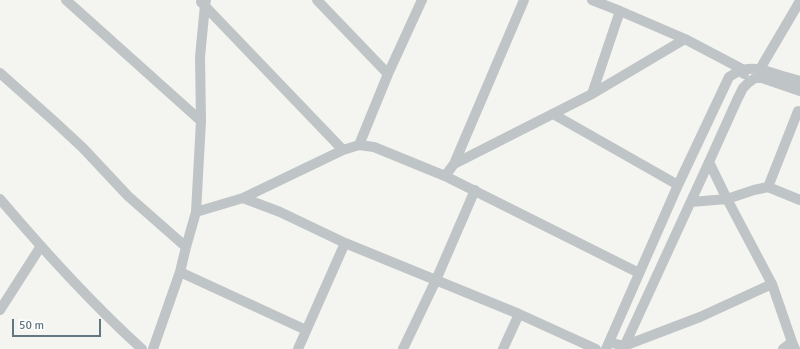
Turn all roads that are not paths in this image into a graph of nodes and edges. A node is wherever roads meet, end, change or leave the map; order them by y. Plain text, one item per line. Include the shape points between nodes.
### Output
1 (66, 0) edge
2 (317, 0) edge
3 (422, 0) edge
4 (524, 0) edge
5 (592, 0) edge
6 (800, 1) edge
7 (203, 2) edge
8 (620, 11) junction
9 (685, 39) junction
10 (760, 69) junction
11 (742, 70) junction
12 (0, 73) edge
13 (388, 74) junction
14 (800, 81) edge
15 (748, 83) junction
16 (800, 91) edge
17 (592, 94) junction
18 (798, 111) dead end
19 (553, 114) junction
20 (201, 121) junction
21 (359, 145) junction
22 (343, 150) junction
23 (709, 162) junction
24 (454, 164) junction
25 (445, 176) junction
26 (678, 186) junction
27 (768, 187) junction
28 (475, 190) junction
29 (243, 198) junction
30 (0, 199) edge
31 (727, 199) junction
32 (800, 200) edge
33 (691, 202) junction
34 (196, 212) junction
35 (345, 243) junction
36 (41, 246) junction
37 (186, 247) junction
38 (180, 272) junction
39 (639, 273) junction
40 (436, 280) junction
41 (772, 284) junction
42 (0, 310) edge
43 (519, 314) junction
44 (306, 330) junction
45 (607, 345) edge
46 (793, 346) edge
47 (624, 348) edge
48 (142, 349) edge
49 (153, 349) edge
50 (298, 349) edge
51 (403, 349) edge
52 (503, 349) edge
53 (596, 349) edge
54 (782, 349) edge

1 - 20 street
2 - 13 street
3 - 13 street
4 - 24 street
5 - 8 street
6 - 10 street
7 - 20 street via 200,57
7 - 22 street
8 - 9 street
8 - 17 street
9 - 11 street
9 - 17 street
10 - 11 street
10 - 14 street
11 - 15 street
11 - 26 street via 729,77
12 - 37 street via 72,138 128,196
13 - 21 street
15 - 16 street via 755,78 762,78
15 - 23 street via 737,100
17 - 19 street
18 - 27 street
19 - 24 street
19 - 26 street
20 - 34 street
21 - 22 street
21 - 25 street via 374,147
22 - 29 street
23 - 31 street
23 - 33 street
24 - 25 street
25 - 28 street
26 - 39 street
27 - 31 street
27 - 32 street
28 - 39 street
28 - 40 street
29 - 34 street
29 - 35 street via 280,212
30 - 36 street
31 - 33 street
31 - 41 street
33 - 47 street
34 - 37 street
35 - 40 street
35 - 44 street
36 - 42 street
36 - 48 street via 94,303
37 - 38 street
38 - 44 street
38 - 49 street
39 - 45 street
40 - 43 street
40 - 51 street
41 - 46 street
41 - 47 street via 700,318
43 - 52 street
43 - 53 street
44 - 50 street
45 - 47 street
46 - 54 street

